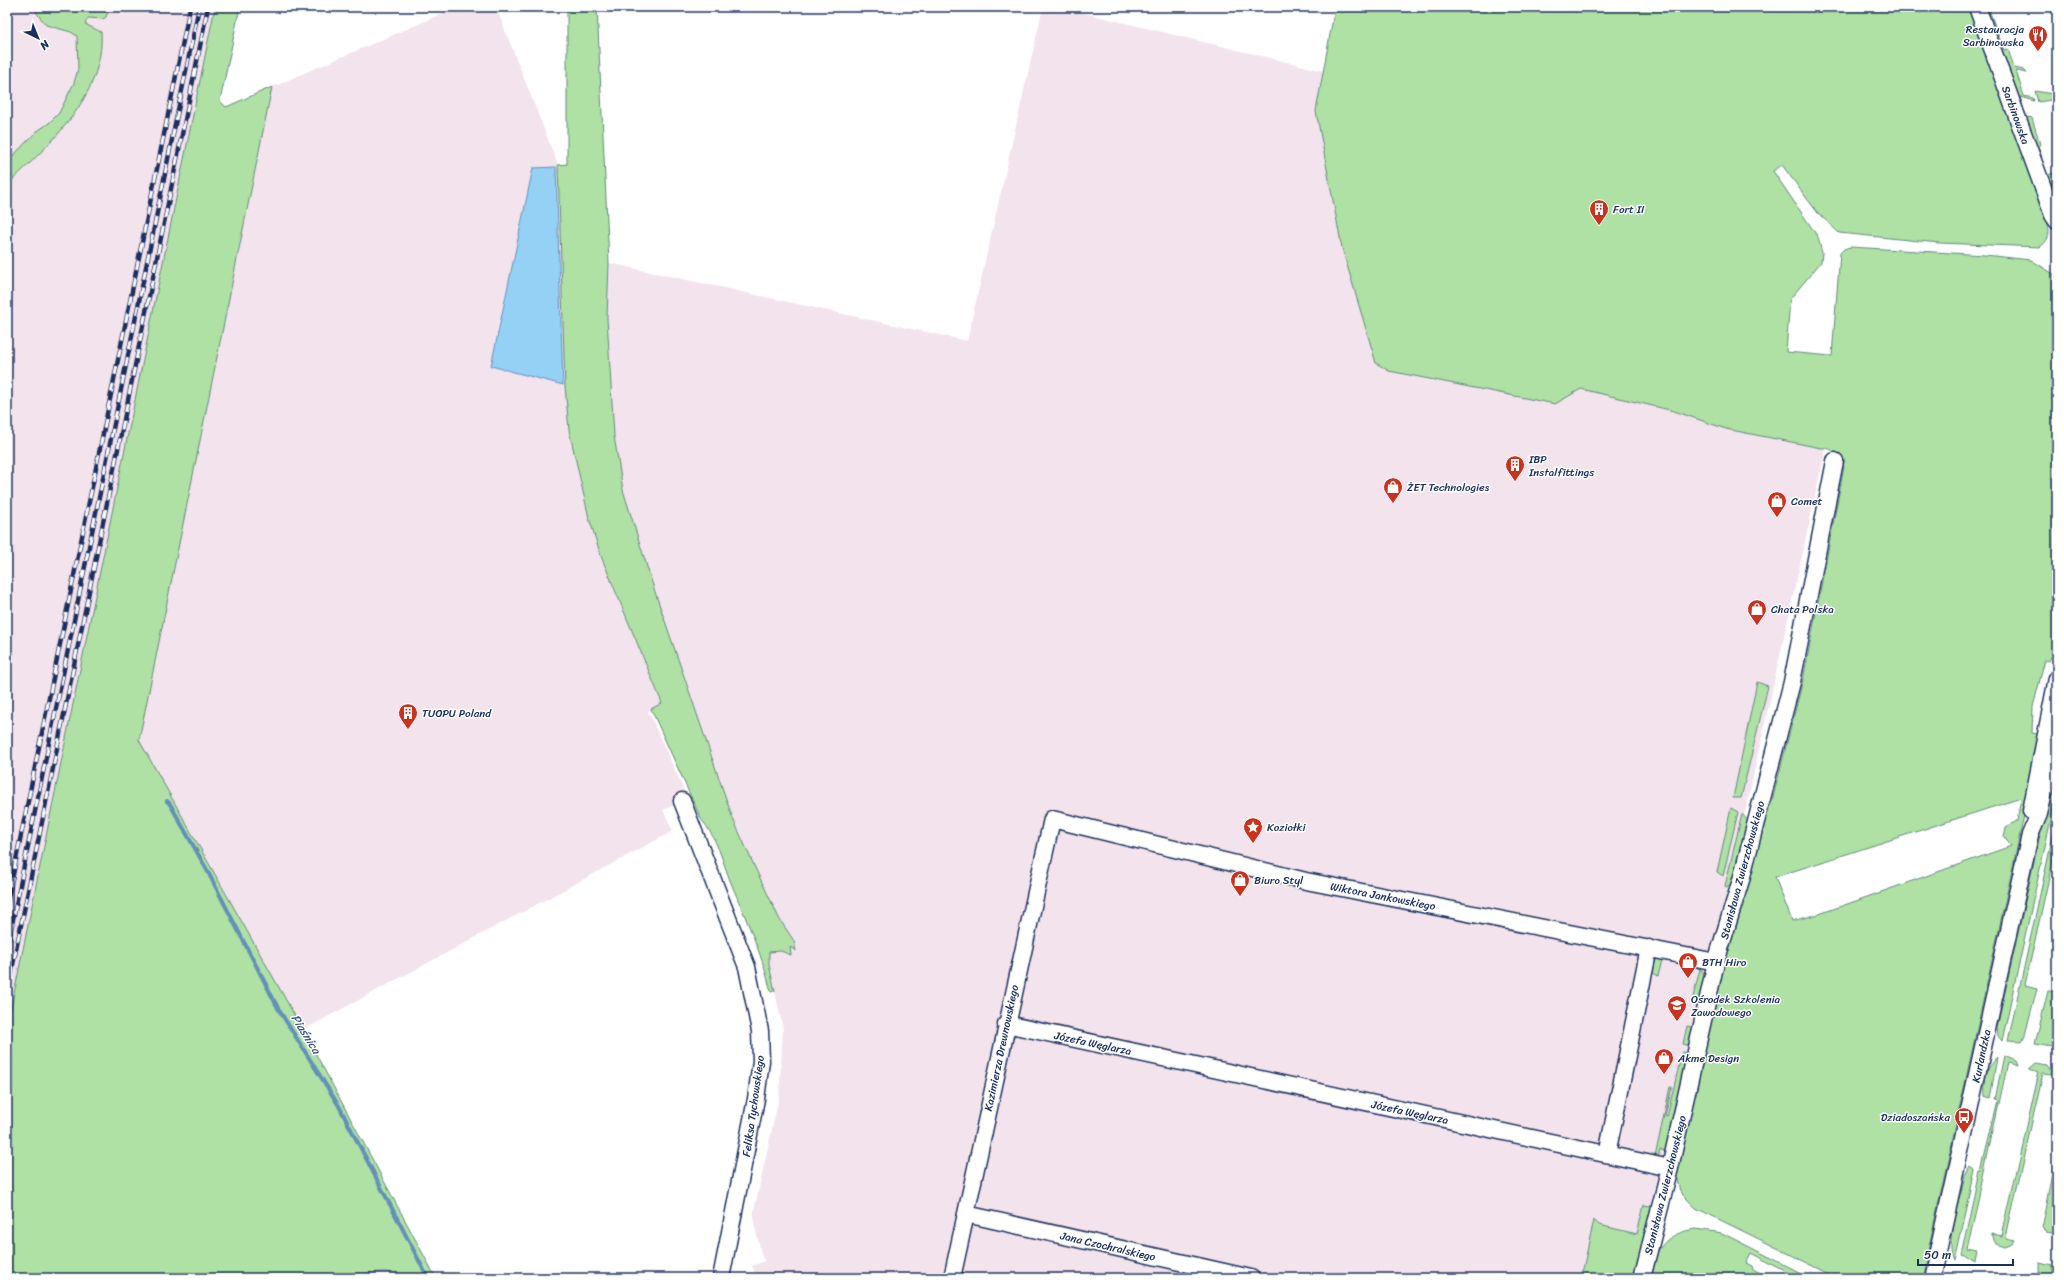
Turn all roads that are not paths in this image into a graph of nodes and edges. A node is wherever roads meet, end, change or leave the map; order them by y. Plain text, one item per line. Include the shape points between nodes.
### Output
1 (1977, 7) edge
2 (2057, 221) edge
3 (1835, 461) dead end
4 (2057, 678) edge
5 (2057, 739) edge
6 (682, 801) dead end
7 (1052, 819) joint
8 (2030, 835) junction
9 (1649, 948) junction
10 (1716, 962) junction
11 (1006, 1024) junction
12 (1607, 1154) junction
13 (1670, 1168) junction
14 (966, 1214) junction
15 (721, 1278) edge
16 (952, 1278) edge
17 (1251, 1278) edge
18 (1642, 1278) edge
19 (1932, 1278) edge

1 - 2 street, Sarbinowska via 2051,212
3 - 10 street, Stanisława Zwierzchowskiego via 1792,682
4 - 8 street, Kurlandzka via 2034,787
5 - 8 street, Kurlandzka via 2039,814
6 - 15 street, Feliksa Tychowskiego via 747,967 760,1031 761,1061 756,1099
7 - 9 street, Wiktora Jankowskiego via 1306,881
7 - 11 street, Kazimierza Drewnowskiego
8 - 19 street, Kurlandzka
9 - 10 street, Wiktora Jankowskiego
9 - 12 street
10 - 13 street, Stanisława Zwierzchowskiego
11 - 12 street, Józefa Węglarza
11 - 14 street, Kazimierza Drewnowskiego
12 - 13 street, Józefa Węglarza
13 - 18 street, Stanisława Zwierzchowskiego
14 - 16 street, Kazimierza Drewnowskiego
14 - 17 street, Jana Czochralskiego

